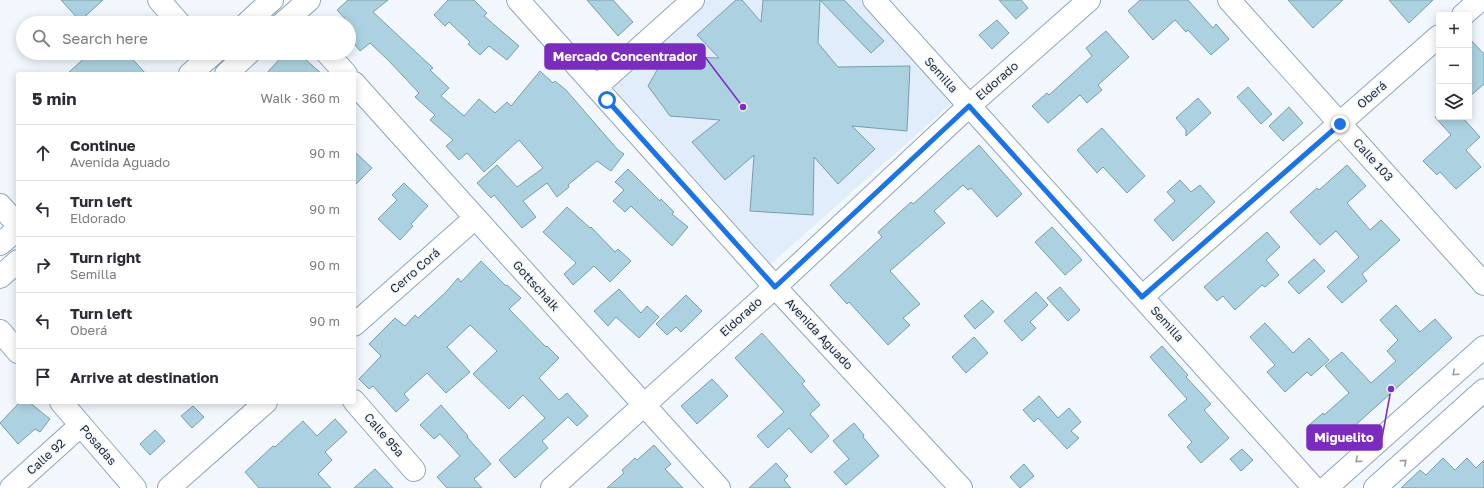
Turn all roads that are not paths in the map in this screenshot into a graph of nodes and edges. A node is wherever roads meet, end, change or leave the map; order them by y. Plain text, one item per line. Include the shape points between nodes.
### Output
1 (159, 0) edge
2 (272, 0) edge
3 (309, 0) edge
4 (518, 0) edge
5 (693, 0) edge
6 (874, 0) edge
7 (1089, 0) edge
8 (1229, 0) edge
9 (1480, 0) edge
10 (1466, 12) edge
11 (173, 16) edge
12 (255, 16) edge
13 (295, 16) edge
14 (1436, 39) edge
15 (204, 60) edge
16 (214, 60) edge
17 (241, 60) edge
18 (333, 60) edge
19 (192, 72) edge
20 (224, 72) edge
21 (227, 72) edge
22 (344, 72) edge
23 (356, 85) edge
24 (596, 87) junction
25 (969, 106) junction
26 (1340, 124) junction
27 (0, 205) edge
28 (475, 218) junction
29 (16, 223) edge
30 (16, 231) edge
31 (0, 244) edge
32 (16, 263) edge
33 (0, 277) edge
34 (1484, 284) edge
35 (775, 287) junction
36 (1142, 297) junction
37 (356, 323) edge
38 (0, 331) edge
39 (1484, 347) edge
40 (16, 350) edge
41 (1484, 390) edge
42 (356, 403) edge
43 (63, 404) edge
44 (264, 404) edge
45 (644, 406) junction
46 (81, 425) junction
47 (414, 470) dead end
48 (11, 488) edge
49 (135, 488) edge
50 (169, 488) edge
51 (552, 488) edge
52 (719, 488) edge
53 (961, 488) edge
54 (1314, 488) edge
55 (1326, 488) edge
56 (1375, 488) edge

1 - 11 street
2 - 12 street
3 - 13 street
4 - 24 street, Avenida Aguado
5 - 24 street
6 - 25 street, Semilla
7 - 25 street, Eldorado
8 - 26 street, Calle 103
9 - 10 street
14 - 26 street, Oberá
15 - 19 street
16 - 20 street
17 - 21 street
18 - 22 street
23 - 28 street, Gottschalk
24 - 35 street, Avenida Aguado
25 - 35 street, Eldorado
25 - 36 street, Semilla
26 - 34 street, Calle 103
26 - 36 street, Oberá
27 - 29 street
28 - 37 street, Cerro Corá
28 - 45 street, Gottschalk
30 - 31 street
32 - 33 street
35 - 45 street, Eldorado
35 - 53 street, Avenida Aguado
36 - 54 street, Semilla
38 - 40 street
39 -> 55 street
56 -> 41 street
42 - 47 street, Calle 95a
43 - 46 street, Posadas
44 - 50 street
45 - 51 street, Eldorado
45 - 52 street, Gottschalk
46 - 48 street, Calle 92
46 - 49 street, Posadas

